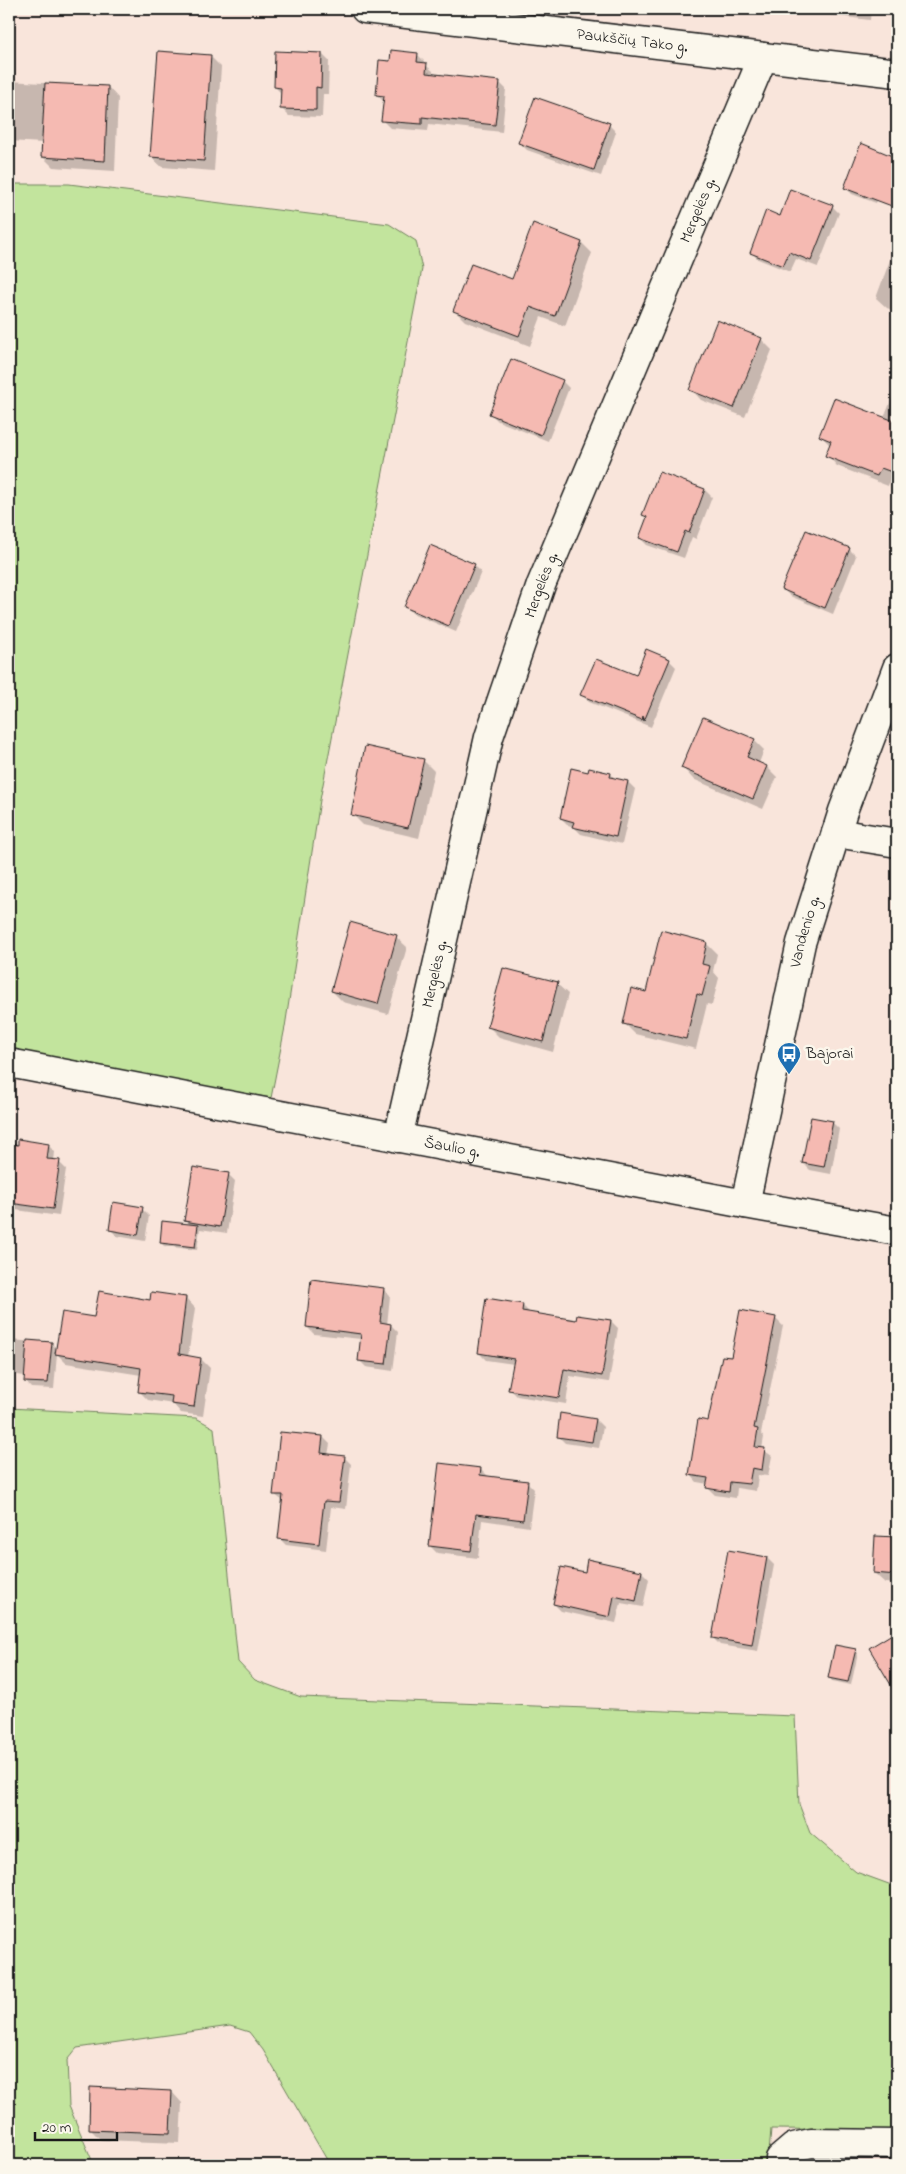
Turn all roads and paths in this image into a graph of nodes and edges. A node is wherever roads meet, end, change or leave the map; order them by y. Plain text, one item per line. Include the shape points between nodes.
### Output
1 (365, 9) edge
2 (763, 57) junction
3 (897, 73) edge
4 (897, 668) edge
5 (836, 833) junction
6 (897, 842) edge
7 (9, 1063) edge
8 (398, 1138) junction
9 (744, 1204) junction
10 (897, 1231) edge
11 (897, 2144) edge
12 (780, 2165) edge

1 - 2 street, Paukščių Tako g.
2 - 3 street, Paukščių Tako g.
2 - 8 street, Mergelės g. via 541,585 492,728
4 - 5 street, Vandenio g.
5 - 6 street
5 - 9 street, Vandenio g. via 801,943
7 - 8 street, Šaulio g.
8 - 9 street, Šaulio g.
9 - 10 street, Šaulio g.
11 - 12 street via 811,2144 794,2148 780,2159

